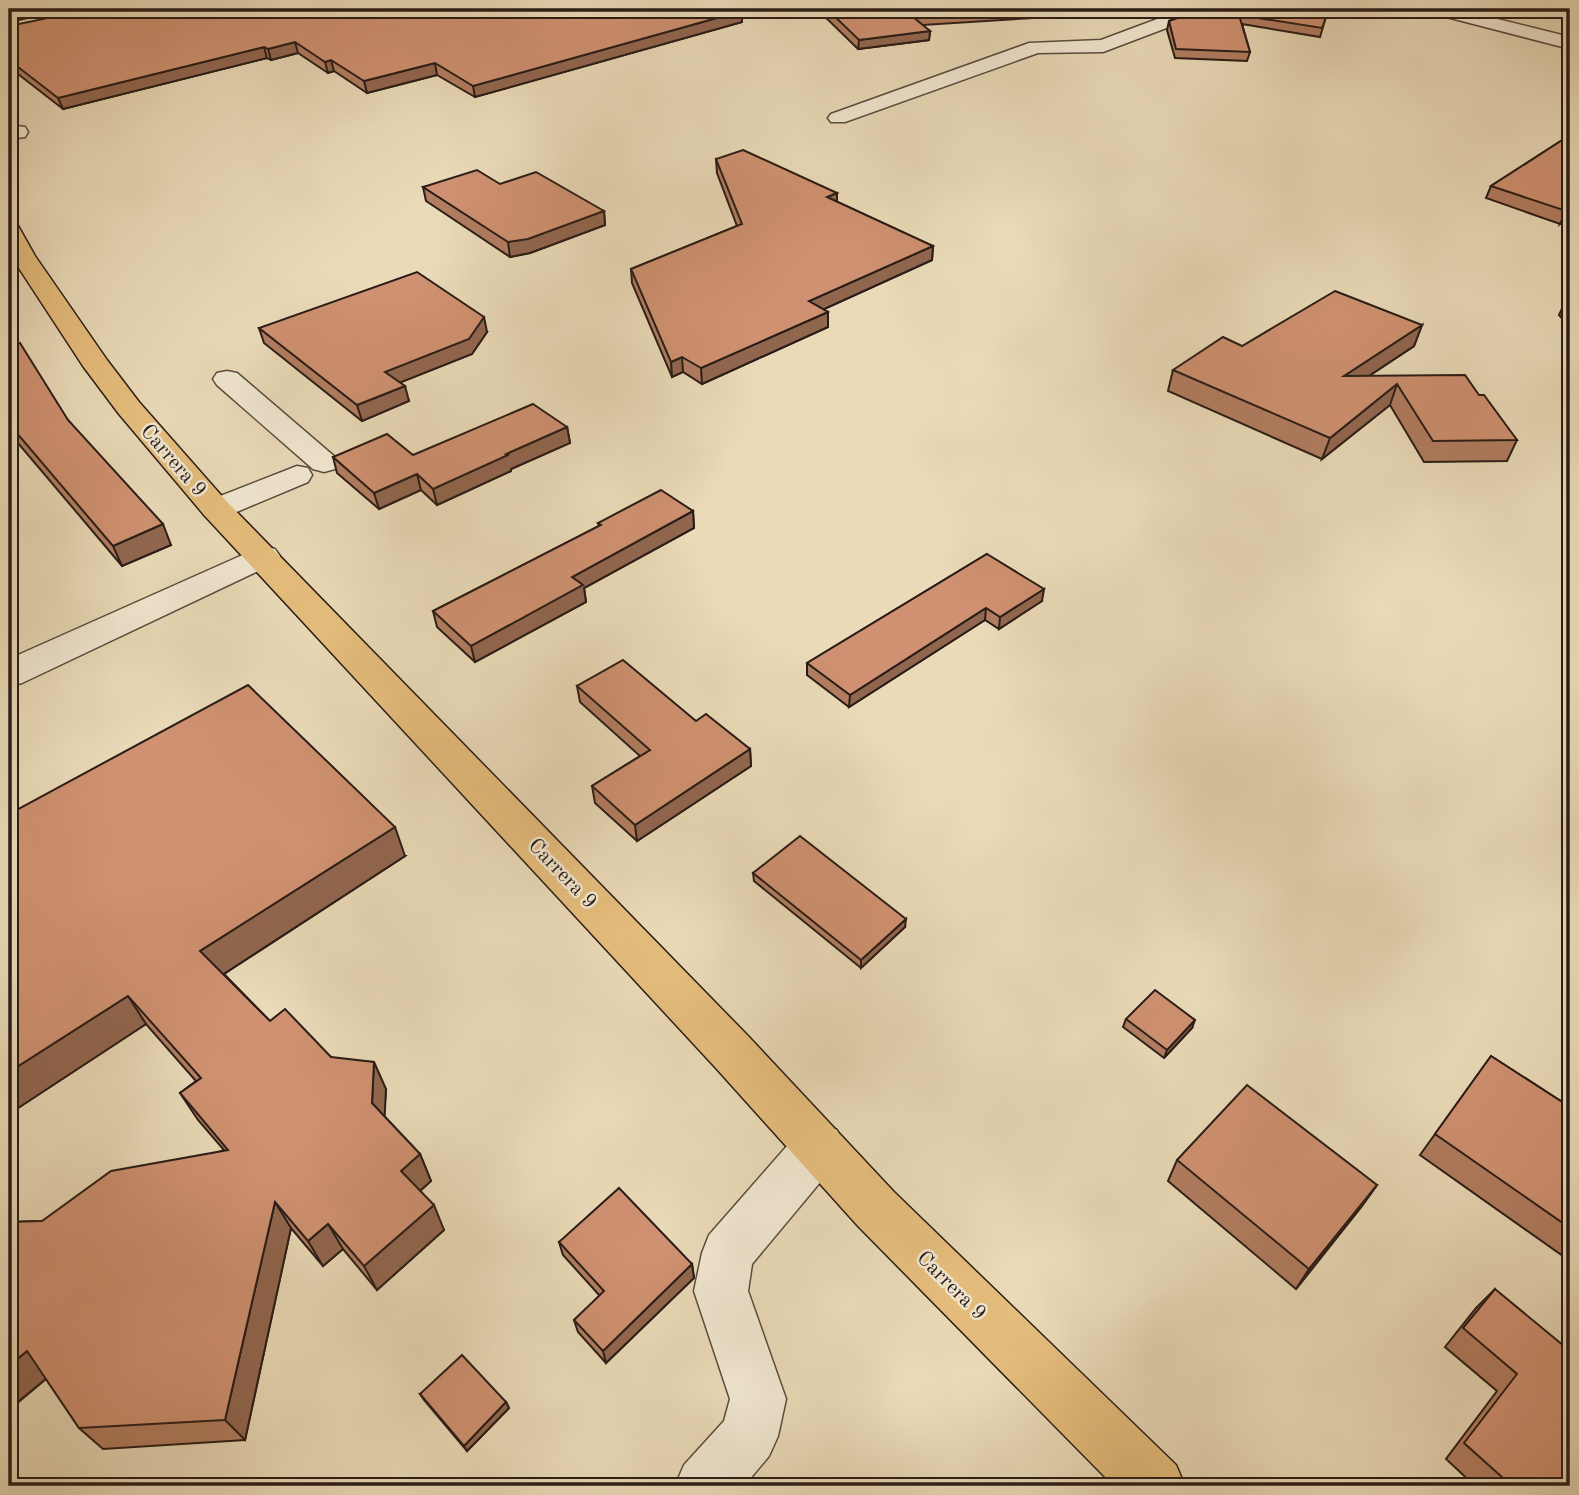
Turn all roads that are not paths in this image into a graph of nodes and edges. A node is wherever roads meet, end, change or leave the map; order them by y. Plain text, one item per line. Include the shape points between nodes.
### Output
1 (1200, 9) edge
2 (1437, 9) edge
3 (1506, 9) edge
4 (1482, 20) junction
5 (1570, 43) edge
6 (838, 118) dead end
7 (9, 229) edge
8 (228, 379) dead end
9 (216, 509) junction
10 (263, 556) junction
11 (9, 674) edge
12 (819, 1146) junction
13 (705, 1486) edge
14 (1154, 1486) edge

1 - 6 street via 1103,46 1036,47
2 - 4 street
3 - 4 street
4 - 5 street
7 - 9 main road, Carrera 9 via 97,366
8 - 9 street via 310,469
9 - 10 main road, Carrera 9
10 - 11 street
10 - 12 main road, Carrera 9
12 - 13 street via 728,1253 721,1291 758,1399 749,1436
12 - 14 main road, Carrera 9 via 876,1209

